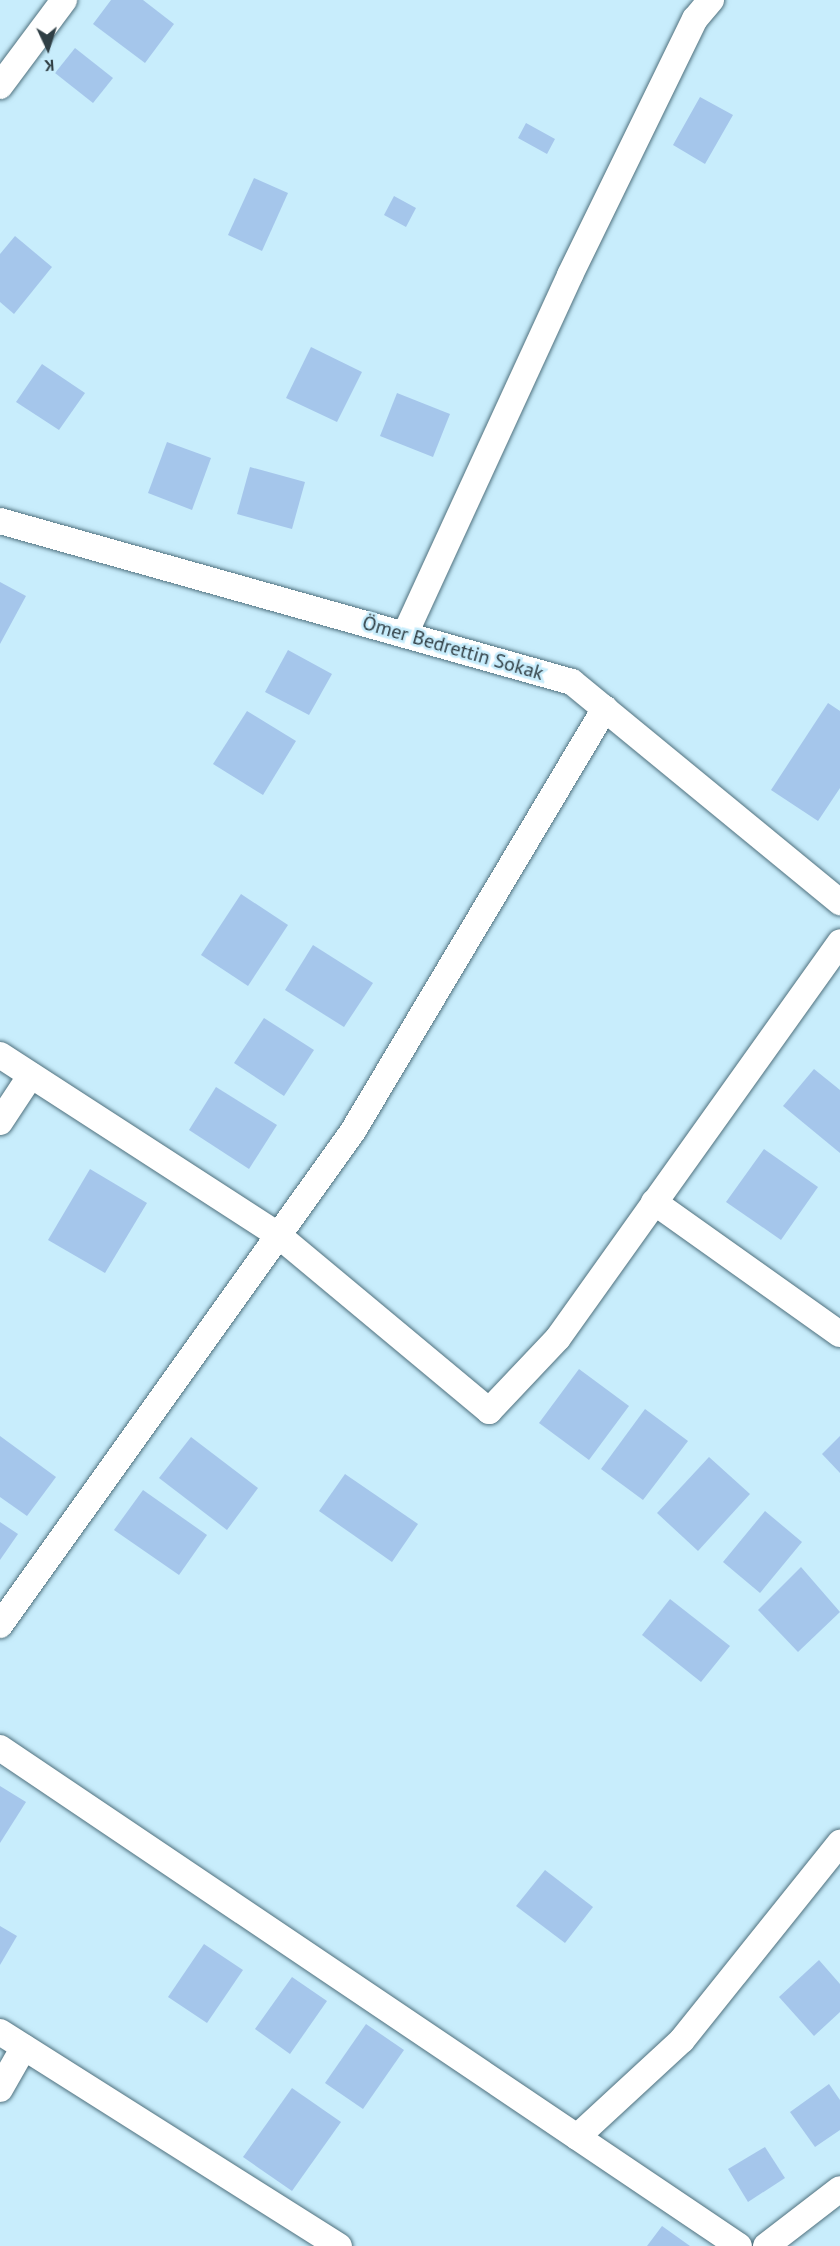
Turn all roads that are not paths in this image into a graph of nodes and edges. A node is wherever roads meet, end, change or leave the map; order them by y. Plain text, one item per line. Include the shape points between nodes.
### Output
1 (64, 0) edge
2 (711, 0) edge
3 (0, 86) edge
4 (0, 521) edge
5 (405, 634) junction
6 (605, 709) junction
7 (840, 902) edge
8 (840, 942) edge
9 (0, 1055) edge
10 (31, 1075) junction
11 (0, 1122) edge
12 (654, 1202) junction
13 (278, 1235) junction
14 (840, 1334) edge
15 (0, 1625) edge
16 (0, 1748) edge
17 (840, 1843) edge
18 (0, 2032) edge
19 (24, 2047) junction
20 (0, 2089) edge
21 (577, 2137) junction
22 (840, 2189) edge
23 (339, 2246) edge
24 (739, 2246) edge
25 (766, 2246) edge

1 - 3 street
2 - 5 street via 695,19 570,275
4 - 5 street, Ömer Bedrettin Sokak
5 - 6 street, Ömer Bedrettin Sokak via 572,682
6 - 7 street, Ömer Bedrettin Sokak
6 - 13 street via 352,1131
8 - 12 street
9 - 10 street
10 - 11 street
10 - 13 street
12 - 13 street via 558,1338 489,1411
12 - 14 street
13 - 15 street
16 - 21 street
17 - 21 street via 682,2040
18 - 19 street
19 - 20 street
19 - 23 street
21 - 24 street
22 - 25 street

